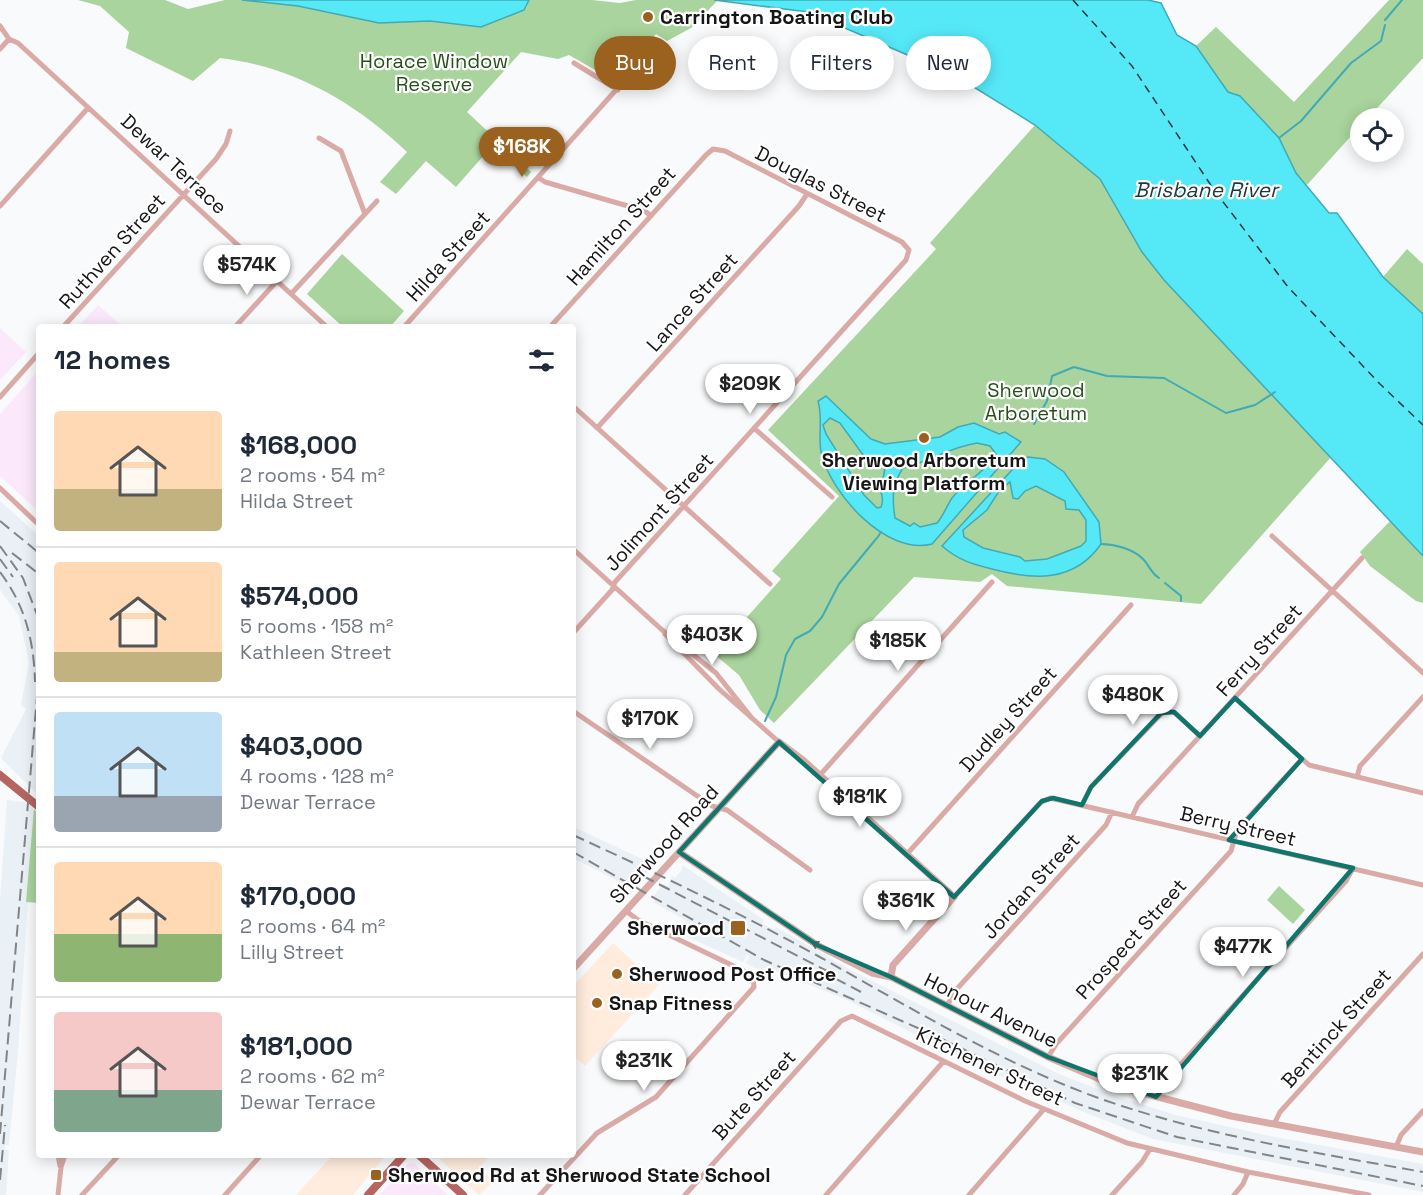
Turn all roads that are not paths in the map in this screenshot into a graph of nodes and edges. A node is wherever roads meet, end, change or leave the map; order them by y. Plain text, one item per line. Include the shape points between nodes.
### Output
1 (0, 26) edge
2 (9, 39) junction
3 (0, 49) edge
4 (574, 63) dead end
5 (594, 75) edge
6 (618, 90) edge
7 (88, 108) junction
8 (230, 131) dead end
9 (319, 138) dead end
10 (716, 149) joint
11 (538, 178) junction
12 (807, 194) junction
13 (183, 195) junction
14 (377, 201) dead end
15 (0, 206) edge
16 (365, 214) junction
17 (651, 216) junction
18 (909, 250) joint
19 (277, 281) junction
20 (291, 294) junction
21 (66, 324) edge
22 (238, 324) edge
23 (324, 324) edge
24 (407, 324) edge
25 (553, 324) edge
26 (36, 357) edge
27 (0, 397) edge
28 (576, 409) edge
29 (597, 428) junction
30 (754, 428) junction
31 (0, 488) edge
32 (832, 497) dead end
33 (683, 506) junction
34 (36, 522) edge
35 (1272, 536) dead end
36 (576, 552) edge
37 (1362, 558) dead end
38 (992, 582) dead end
39 (770, 584) dead end
40 (614, 586) junction
41 (1332, 591) junction
42 (1131, 605) dead end
43 (661, 628) junction
44 (576, 630) edge
45 (1423, 673) edge
46 (1423, 697) edge
47 (1235, 698) junction
48 (576, 713) edge
49 (751, 717) junction
50 (1200, 736) junction
51 (779, 742) junction
52 (1302, 759) junction
53 (0, 775) edge
54 (820, 775) junction
55 (1357, 777) junction
56 (1423, 793) edge
57 (1082, 804) junction
58 (36, 805) edge
59 (719, 808) junction
60 (1112, 812) junction
61 (1132, 817) junction
62 (1234, 841) junction
63 (679, 852) junction
64 (907, 854) junction
65 (1353, 868) junction
66 (810, 870) dead end
67 (1423, 885) edge
68 (954, 897) junction
69 (626, 911) junction
70 (1423, 954) edge
71 (576, 963) edge
72 (891, 977) junction
73 (947, 1006) junction
74 (847, 1017) joint
75 (1048, 1057) junction
76 (943, 1062) junction
77 (1156, 1097) junction
78 (1044, 1109) junction
79 (1423, 1111) edge
80 (1274, 1124) junction
81 (1396, 1147) junction
82 (1150, 1149) junction
83 (1423, 1152) edge
84 (576, 1156) edge
85 (59, 1158) edge
86 (64, 1158) edge
87 (116, 1158) edge
88 (258, 1158) edge
89 (393, 1158) edge
90 (401, 1158) edge
91 (422, 1158) edge
92 (574, 1158) edge
93 (61, 1167) junction
94 (393, 1167) junction
95 (1248, 1172) junction
96 (1349, 1193) edge
97 (58, 1195) edge
98 (82, 1195) edge
99 (225, 1195) edge
100 (368, 1195) edge
101 (463, 1195) edge
102 (540, 1195) edge
103 (685, 1195) edge
104 (826, 1195) edge
105 (969, 1195) edge
106 (1112, 1195) edge
107 (1234, 1195) edge
108 (1369, 1195) edge

1 - 2 street, Dewar Terrace
2 - 3 street
2 - 7 street, Dewar Terrace
4 - 5 street
6 - 11 street, Hilda Street
7 - 13 street, Dewar Terrace
7 - 15 street
8 - 13 street, Ruthven Street via 224,150
9 - 16 street via 343,154
10 - 12 street, Douglas Street
10 - 17 street, Hamilton Street via 706,154
11 - 17 street
11 - 24 street, Hilda Street
12 - 18 street, Douglas Street via 902,242
12 - 29 street, Lance Street
13 - 19 street, Dewar Terrace
13 - 21 street, Ruthven Street
14 - 16 street
16 - 20 street
17 - 25 street, Hamilton Street
18 - 30 street, Jolimont Street via 906,260
19 - 20 street, Dewar Terrace
19 - 22 street
20 - 23 street, Dewar Terrace
26 - 27 street
28 - 29 street
29 - 33 street
30 - 32 street
30 - 33 street, Jolimont Street
31 - 34 street
33 - 39 street
33 - 40 street, Jolimont Street
35 - 41 street
36 - 40 street
37 - 41 street, Ferry Street
38 - 54 street
40 - 43 street
40 - 44 street, Jolimont Street
41 - 45 street
41 - 47 street, Ferry Street
42 - 64 street, Dudley Street
43 - 49 street via 702,673
43 - 49 street via 716,673
46 - 55 street via 1360,766
47 - 50 street, Ferry Street
47 - 52 street
48 - 59 street
49 - 51 street
50 - 57 street via 1174,712 1161,713 1091,787
50 - 61 street, Ferry Street via 1138,804
51 - 54 street
51 - 59 street, Sherwood Road
52 - 55 street via 1315,767
52 - 62 street, Prospect Street via 1237,830
53 - 58 main road
54 - 64 street
55 - 56 street
57 - 60 street, Berry Street
57 - 68 street, Berry Street via 1047,798
59 - 63 street, Sherwood Road
59 - 66 street
60 - 61 street, Berry Street
60 - 73 street, Jordan Street via 1106,825 955,991
61 - 62 street, Berry Street
62 - 65 street, Berry Street
62 - 75 street, Prospect Street via 1230,853
63 - 69 street, Sherwood Road
72 -> 63 street, Honour Avenue via 872,973 817,945
64 - 68 street
65 - 67 street, Berry Street
65 - 77 street via 1346,881 1163,1084
68 - 72 street via 893,964
69 - 71 street, Sherwood Road
69 - 84 street via 746,972 754,981 753,990 656,1097 597,1133
70 - 80 street, Bentinck Street via 1280,1112
72 - 73 street, Honour Avenue
73 - 75 street, Honour Avenue
74 - 76 street, Kitchener Street via 857,1018
74 - 103 street, Bute Street
75 - 77 street, Honour Avenue
76 - 78 street, Kitchener Street
76 - 104 street
77 - 80 street, Honour Avenue
78 - 82 street, Kitchener Street
78 - 105 street
79 - 81 street via 1401,1135
80 - 81 street, Honour Avenue
81 - 83 street, Honour Avenue
82 - 95 street, Kitchener Street
82 - 106 street
85 - 93 street
86 - 93 street
87 - 98 street
88 - 99 street
89 - 94 main road
90 - 94 main road
91 - 101 main road
92 - 102 street
93 - 97 street
94 - 100 main road
95 - 96 street, Kitchener Street
95 - 107 street
96 - 108 street, Kitchener Street

